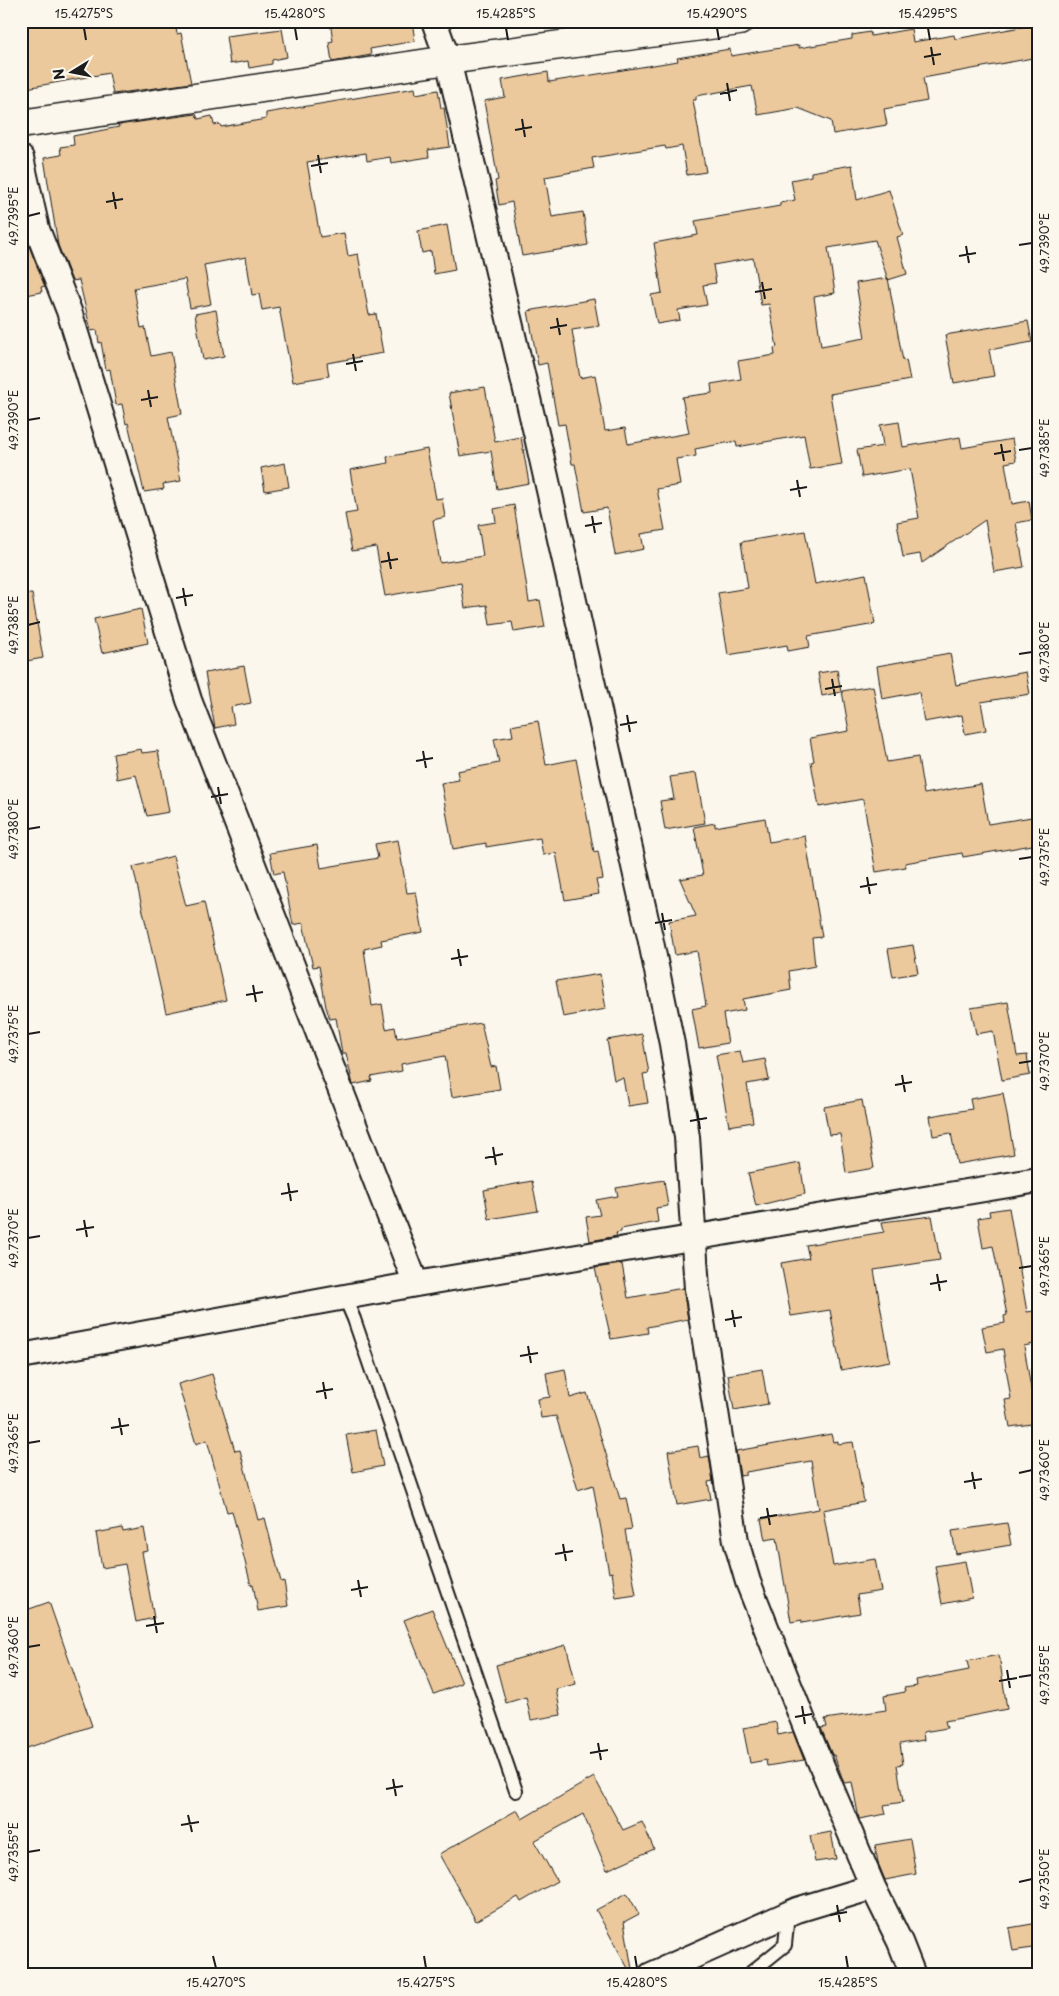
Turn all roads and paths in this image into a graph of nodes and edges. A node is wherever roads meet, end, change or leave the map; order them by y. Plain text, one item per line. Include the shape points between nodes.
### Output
1 (434, 21) edge
2 (739, 21) edge
3 (448, 60) junction
4 (21, 124) edge
5 (21, 158) edge
6 (1038, 1180) edge
7 (693, 1237) junction
8 (416, 1284) junction
9 (345, 1298) junction
10 (21, 1356) edge
11 (516, 1791) dead end
12 (873, 1887) junction
13 (788, 1914) junction
14 (650, 1975) edge
15 (748, 1975) edge
16 (913, 1975) edge

1 - 3 street
2 - 3 main road
3 - 4 main road
3 - 7 street via 650,937 687,1137
5 - 8 street via 37,229 69,311 189,700
6 - 7 street
7 - 8 street
7 - 12 street via 710,1383 738,1550 810,1738
8 - 9 street
9 - 10 street
9 - 11 lane
12 - 13 street
12 - 16 street
13 - 14 street
13 - 15 lane via 785,1945

